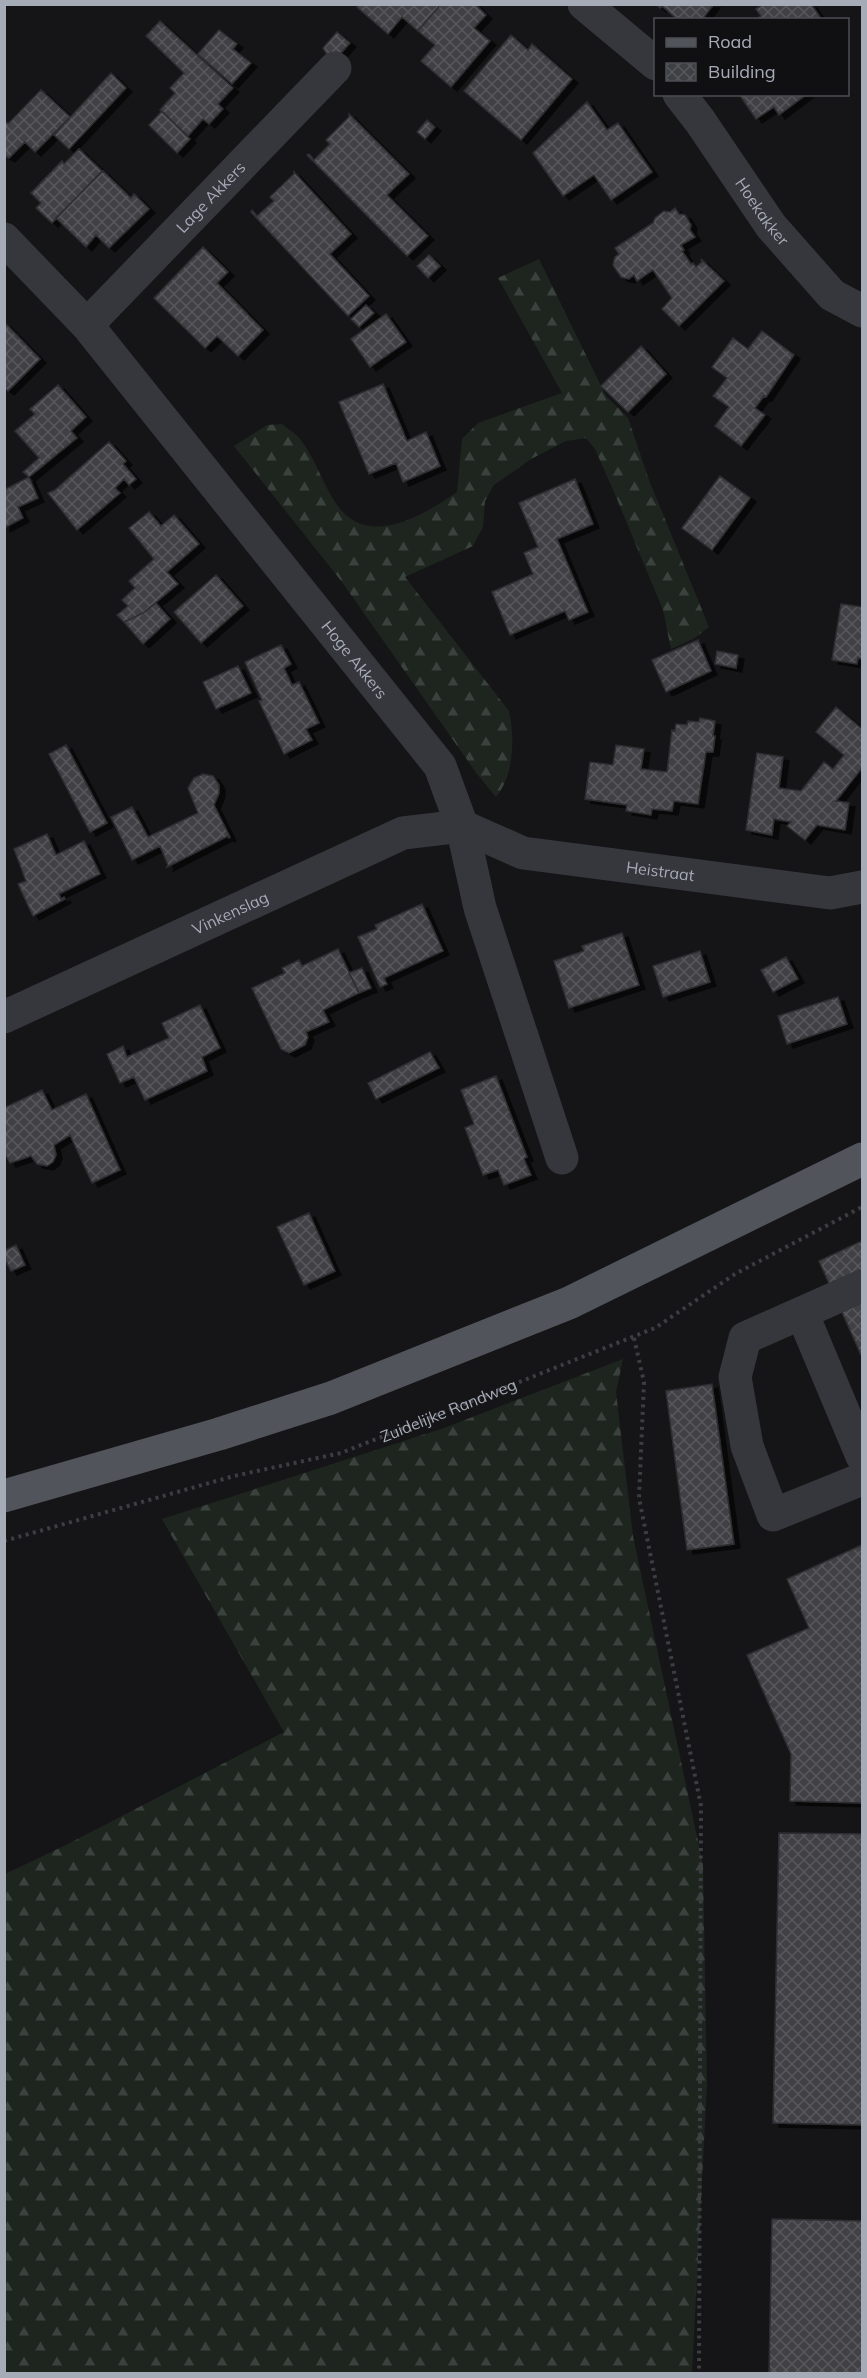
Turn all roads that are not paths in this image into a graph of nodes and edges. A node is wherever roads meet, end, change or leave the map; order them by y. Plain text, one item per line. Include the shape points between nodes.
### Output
1 (584, 4) edge
2 (654, 62) edge
3 (335, 68) dead end
4 (681, 96) edge
5 (4, 239) edge
6 (862, 311) edge
7 (87, 325) junction
8 (462, 826) junction
9 (862, 887) edge
10 (4, 1017) edge
11 (562, 1158) dead end
12 (862, 1159) edge
13 (862, 1286) edge
14 (802, 1313) junction
15 (862, 1459) edge
16 (4, 1496) edge

1 - 2 street
3 - 7 street, Lage Akkers
4 - 6 street, Hoekakker via 771,226 832,295
5 - 7 street, Hoge Akkers
7 - 8 street, Hoge Akkers via 440,766
8 - 9 street, Heistraat via 523,853 830,893
8 - 10 street, Vinkenslag via 403,833
8 - 11 street, Hoge Akkers via 480,908
12 - 16 main road via 569,1303 331,1398
13 - 14 street
14 - 15 street
14 - 15 street via 745,1338 735,1377 747,1446 773,1515

